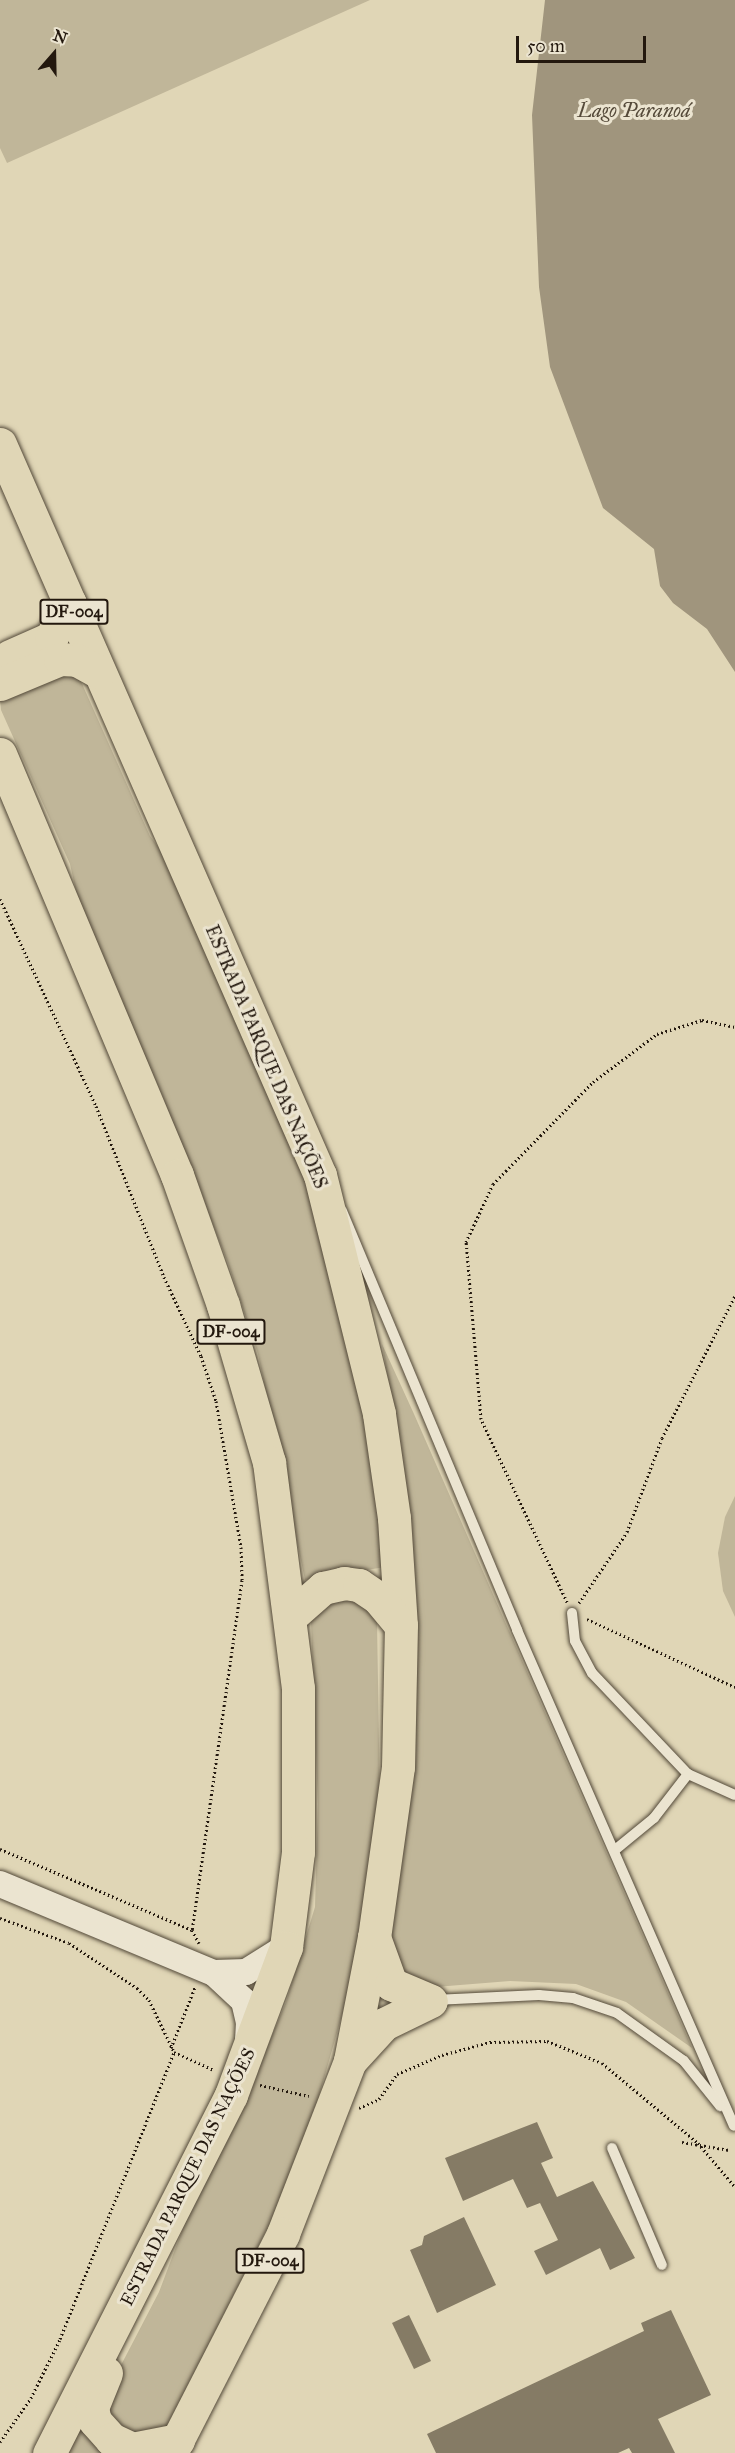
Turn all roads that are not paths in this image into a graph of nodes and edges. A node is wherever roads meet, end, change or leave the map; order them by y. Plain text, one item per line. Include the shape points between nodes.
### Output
1 (0, 444) edge
2 (70, 603) junction
3 (0, 660) edge
4 (99, 672) junction
5 (0, 684) edge
6 (0, 754) edge
7 (320, 1174) junction
8 (572, 1613) road end
9 (291, 1616) junction
10 (401, 1625) junction
11 (688, 1774) junction
12 (735, 1795) edge
13 (615, 1850) junction
14 (0, 1884) edge
15 (374, 1937) junction
16 (286, 1947) junction
17 (214, 1973) junction
18 (431, 2001) junction
19 (350, 2061) junction
20 (239, 2072) junction
21 (734, 2128) edge
22 (612, 2148) dead end
23 (177, 2209) junction
24 (662, 2265) dead end
25 (175, 2447) edge
26 (49, 2453) edge

1 - 2 highway, ESTRADA PARQUE DAS NAÇÕES / DF-004
2 - 3 highway via 51,638
2 - 4 highway, ESTRADA PARQUE DAS NAÇÕES / DF-004
4 - 5 highway via 77,660 60,659
4 - 7 highway, ESTRADA PARQUE DAS NAÇÕES / DF-004
6 - 9 highway, ESTRADA PARQUE DAS NAÇÕES / DF-004 via 177,1175 223,1305 269,1462
7 - 10 highway, ESTRADA PARQUE DAS NAÇÕES / DF-004 via 379,1414 394,1518
7 - 13 lane via 351,1226 517,1630
8 - 11 lane via 575,1641 592,1672
9 - 10 highway via 323,1588 344,1583 359,1585 378,1598
9 - 16 highway, ESTRADA PARQUE DAS NAÇÕES / DF-004 via 300,1790 295,1904
10 - 15 highway, ESTRADA PARQUE DAS NAÇÕES / DF-004 via 398,1767
11 - 12 lane
11 - 13 lane via 654,1818
13 - 21 lane
14 - 17 street
15 - 18 highway via 391,1984
15 - 19 highway, ESTRADA PARQUE DAS NAÇÕES / DF-004
16 - 17 street via 246,1972
16 - 20 highway, ESTRADA PARQUE DAS NAÇÕES / DF-004
17 - 20 street via 235,1990 248,2011
18 - 19 highway via 384,2024
18 - 21 lane via 539,1995 573,1998 617,2013 684,2061
19 - 25 highway, ESTRADA PARQUE DAS NAÇÕES / DF-004 via 283,2234
20 - 23 highway, ESTRADA PARQUE DAS NAÇÕES / DF-004
22 - 24 lane
23 - 25 highway via 92,2408 95,2421 111,2439 132,2449
23 - 26 highway, ESTRADA PARQUE DAS NAÇÕES / DF-004

